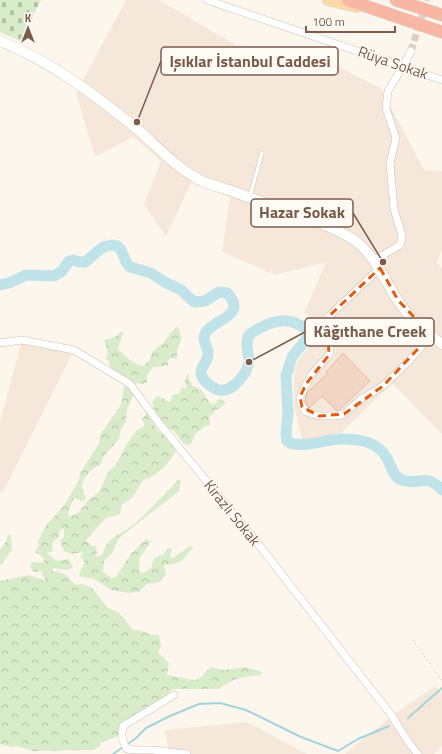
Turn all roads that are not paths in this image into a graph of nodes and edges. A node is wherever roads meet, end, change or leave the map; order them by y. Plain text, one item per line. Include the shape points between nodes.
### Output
1 (207, 0) edge
2 (328, 0) edge
3 (348, 0) edge
4 (396, 0) edge
5 (387, 13) junction
6 (442, 15) edge
7 (442, 32) edge
8 (0, 41) edge
9 (411, 51) tunnel mouth
10 (403, 66) junction
11 (442, 80) edge
12 (262, 153) dead end
13 (249, 198) junction
14 (377, 264) junction
15 (431, 335) junction
16 (0, 343) edge
17 (442, 344) edge
18 (174, 695) dead end
19 (187, 754) edge
20 (418, 754) edge

1 - 10 street, Rüya Sokak
2 - 5 main road
3 - 5 highway
4 - 6 highway
5 - 7 highway
8 - 13 street via 70,77 98,97 180,168 199,179
9 - 10 street
10 - 11 street, Rüya Sokak
10 - 14 street via 388,91 386,108 396,138 390,163 391,182 394,209 402,239 400,245
12 - 13 lane
13 - 14 street via 296,212 342,233 371,254
14 - 15 street via 408,316
14 - 15 street via 327,318 326,338 330,349 329,355 306,384 300,397 302,407 306,412 319,416 344,414 361,399 383,386
15 - 17 street
16 - 20 street, Kirazlı Sokak via 22,340 74,350 130,384 259,545 392,716
18 - 19 street via 123,726 123,742 127,749

